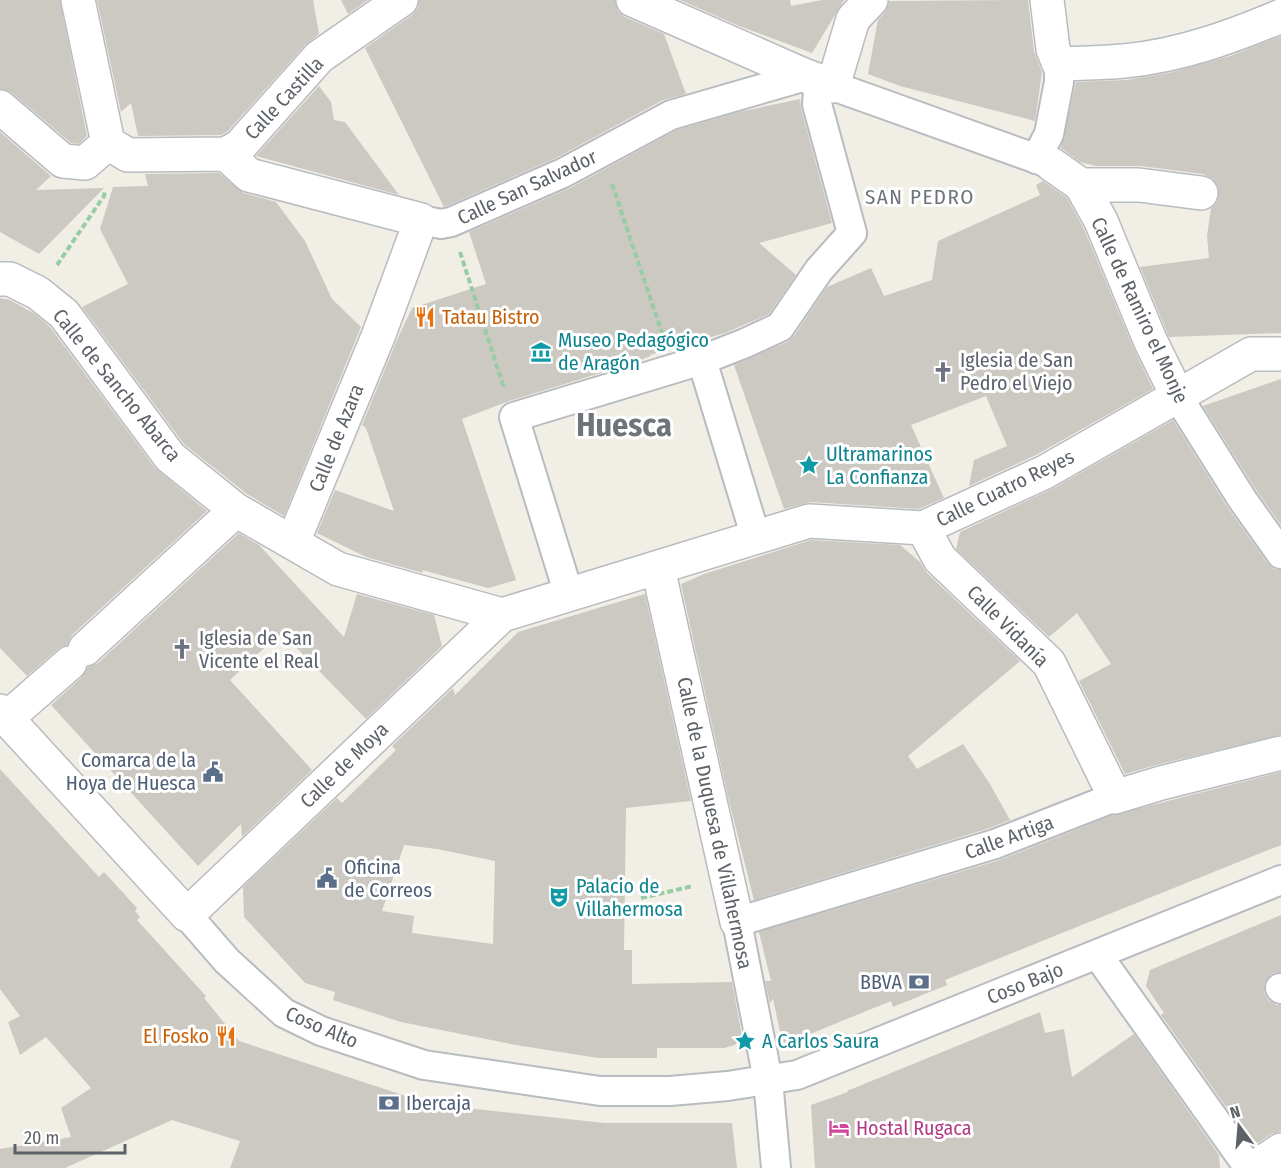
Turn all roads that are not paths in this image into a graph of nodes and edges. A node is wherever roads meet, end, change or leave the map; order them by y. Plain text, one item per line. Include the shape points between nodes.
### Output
1 (78, 0) edge
2 (401, 0) edge
3 (871, 0) edge
4 (1047, 0) edge
5 (642, 4) edge
6 (1281, 16) edge
7 (1059, 64) junction
8 (819, 81) junction
9 (0, 107) edge
10 (108, 143) junction
11 (226, 154) junction
12 (1043, 161) junction
13 (1081, 185) junction
14 (1201, 193) dead end
15 (431, 222) junction
16 (0, 279) edge
17 (1281, 354) edge
18 (714, 355) junction
19 (1178, 397) junction
20 (236, 510) junction
21 (923, 528) junction
22 (770, 533) junction
23 (293, 542) junction
24 (1281, 554) edge
25 (658, 568) junction
26 (569, 595) junction
27 (514, 611) junction
28 (4, 715) edge
29 (1281, 753) edge
30 (1114, 797) junction
31 (1281, 880) edge
32 (187, 915) junction
33 (737, 922) junction
34 (1097, 954) junction
35 (768, 1080) junction
36 (1281, 1150) edge
37 (776, 1168) edge
38 (1249, 1168) edge
39 (1254, 1168) edge

1 - 10 street
2 - 11 street, Calle Castilla via 319,57 240,146
3 - 8 street via 853,19
4 - 7 street via 1053,49
5 - 8 street
6 - 7 street via 1233,36 1178,52 1125,61
7 - 12 street
8 - 12 street
8 - 15 street, Calle San Salvador via 671,115 562,173 451,222
8 - 18 street via 817,104 852,233 819,270 780,327
9 - 10 street via 63,161 85,163
10 - 11 street via 128,155
11 - 15 street via 249,175
12 - 13 street, Calle de Ramiro el Monje
13 - 14 street via 1139,185
13 - 19 street, Calle de Ramiro el Monje via 1101,221
15 - 23 street, Calle de Azara via 379,334
16 - 20 street, Calle de Sancho Abarca via 10,279 38,293 64,314 170,457
17 - 19 street, Calle Cuatro Reyes via 1251,354
18 - 22 street
18 - 26 street via 514,417
19 - 21 street, Calle Cuatro Reyes via 1045,472
19 - 24 street, Calle de Ramiro el Monje
20 - 23 street, Calle de Sancho Abarca
20 - 28 street via 78,656
21 - 22 street, Calle Cuatro Reyes via 809,521
21 - 30 street, Calle Vidanía via 940,560 1048,663
22 - 25 street, Calle Cuatro Reyes
23 - 27 street, Calle de Sancho Abarca via 338,569
25 - 26 street, Calle Cuatro Reyes
25 - 33 street, Calle de la Duquesa de Villahermosa
26 - 27 street, Calle Cuatro Reyes
27 - 32 street, Calle de Moya
28 - 32 street, Coso Alto
29 - 30 street, Calle Artiga
30 - 33 street, Calle Artiga via 995,844
31 - 34 street, Coso Bajo
32 - 35 street, Coso Alto via 227,961 284,1013 321,1031 424,1065 600,1091 670,1091
33 - 35 street, Calle de la Duquesa de Villahermosa
34 - 35 street, Coso Bajo via 797,1075
34 - 38 street
35 - 37 street, Calle de la Duquesa de Villahermosa
36 - 39 street

